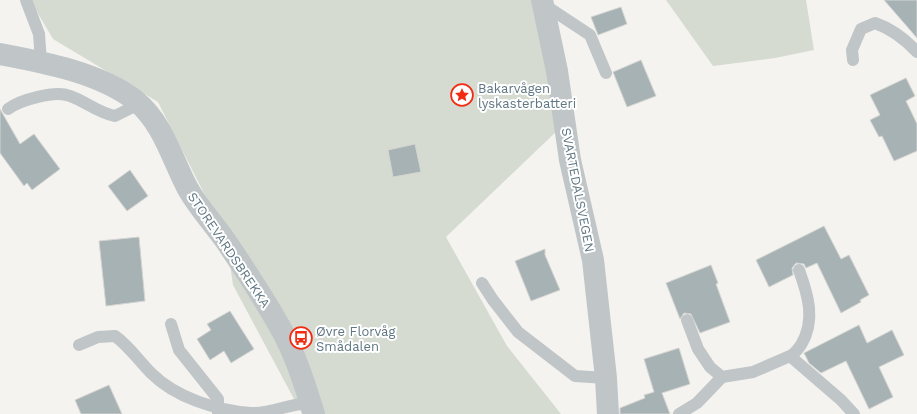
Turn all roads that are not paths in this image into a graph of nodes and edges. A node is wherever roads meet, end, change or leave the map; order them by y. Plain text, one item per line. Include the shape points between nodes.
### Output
1 (26, 0) edge
2 (542, 2) edge
3 (917, 52) edge
4 (0, 54) edge
5 (854, 60) dead end
6 (41, 62) junction
7 (606, 73) dead end
8 (137, 102) junction
9 (8, 109) dead end
10 (799, 270) dead end
11 (482, 283) dead end
12 (687, 320) dead end
13 (171, 324) dead end
14 (79, 345) dead end
15 (790, 356) junction
16 (722, 377) junction
17 (606, 378) junction
18 (312, 409) edge
19 (218, 410) edge
20 (608, 414) edge
21 (679, 414) edge
22 (854, 414) edge

1 - 6 lane via 39,34
2 - 7 lane, SVARTEDALSVEGEN via 590,34
2 - 17 street, SVARTEDALSVEGEN via 557,71 570,160 593,260
3 - 5 lane via 888,28 875,23 861,29 852,50
4 - 6 street, STOREVARDSBREKKA
6 - 8 street, STOREVARDSBREKKA via 100,80
8 - 9 lane via 115,116 97,110 69,95 61,94 41,96 14,104
8 - 18 street, STOREVARDSBREKKA via 154,122 166,142 188,189 280,327
10 - 15 lane via 808,300 808,333 797,351
11 - 17 lane via 492,300 518,332 575,376
12 - 16 lane via 698,349 710,367
13 - 19 lane via 179,350 218,399
14 - 19 lane, STOREVARDSBREKKA via 98,337 115,336 151,374 170,389
15 - 16 lane via 753,372
15 - 22 lane
16 - 21 lane via 697,402
17 - 20 street, SVARTEDALSVEGEN
18 - 19 lane, STOREVARDSBREKKA via 299,403 259,413

